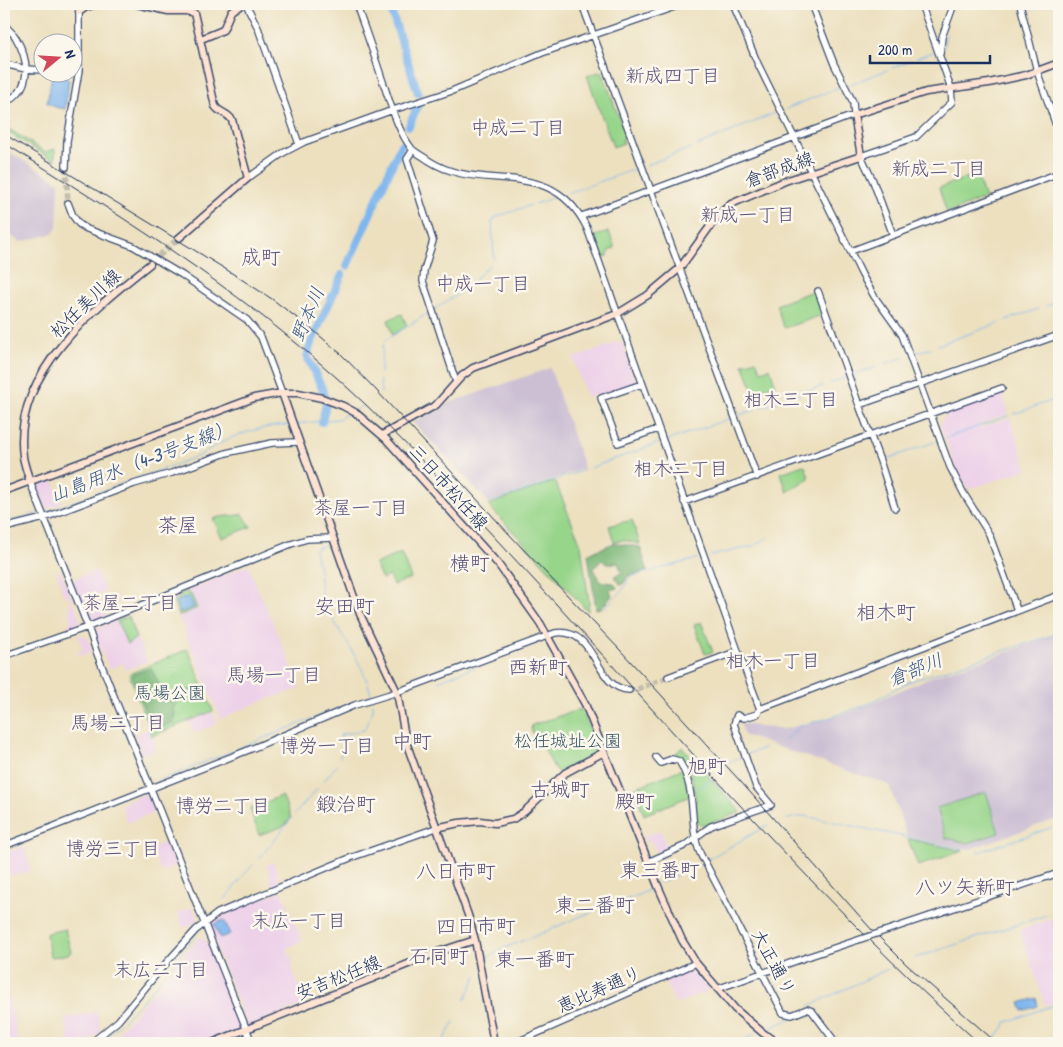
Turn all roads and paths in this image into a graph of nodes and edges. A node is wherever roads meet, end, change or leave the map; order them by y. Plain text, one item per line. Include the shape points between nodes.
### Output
1 (78, 4) edge
2 (98, 4) edge
3 (137, 4) edge
4 (241, 4) edge
5 (246, 4) edge
6 (356, 4) edge
7 (582, 4) edge
8 (683, 4) edge
9 (733, 4) edge
10 (811, 4) edge
11 (921, 4) edge
12 (954, 4) edge
13 (1020, 4) edge
14 (79, 12) junction
15 (4, 23) edge
16 (78, 32) edge
17 (593, 34) junction
18 (201, 39) junction
19 (940, 59) junction
20 (1059, 63) edge
21 (4, 64) edge
22 (26, 69) junction
23 (32, 69) edge
24 (1037, 71) junction
25 (74, 82) edge
26 (951, 88) junction
27 (4, 103) edge
28 (393, 110) junction
29 (854, 115) junction
30 (1059, 134) edge
31 (794, 138) junction
32 (299, 144) junction
33 (413, 150) junction
34 (861, 156) junction
35 (66, 167) tunnel mouth
36 (811, 173) junction
37 (1059, 173) edge
38 (248, 178) junction
39 (651, 191) junction
40 (68, 203) tunnel mouth
41 (582, 216) junction
42 (893, 235) junction
43 (179, 238) tunnel mouth
44 (850, 251) junction
45 (150, 264) tunnel mouth
46 (680, 268) junction
47 (818, 291) dead end
48 (617, 314) junction
49 (1059, 334) edge
50 (456, 382) junction
51 (642, 384) junction
52 (920, 384) junction
53 (1002, 388) dead end
54 (282, 393) junction
55 (859, 405) junction
56 (931, 414) junction
57 (658, 429) junction
58 (382, 435) junction
59 (871, 436) junction
60 (298, 442) junction
61 (757, 477) junction
62 (30, 482) junction
63 (4, 492) edge
64 (684, 502) junction
65 (895, 508) dead end
66 (43, 514) junction
67 (4, 528) edge
68 (332, 538) junction
69 (1059, 595) edge
70 (1017, 610) junction
71 (88, 626) junction
72 (547, 635) junction
73 (738, 652) junction
74 (4, 656) edge
75 (668, 677) tunnel mouth
76 (629, 690) dead end
77 (397, 692) junction
78 (760, 709) junction
79 (604, 752) junction
80 (656, 757) dead end
81 (150, 789) junction
82 (436, 828) junction
83 (695, 837) junction
84 (4, 848) edge
85 (648, 862) junction
86 (1059, 873) edge
87 (203, 923) junction
88 (475, 940) junction
89 (696, 963) junction
90 (762, 973) junction
91 (717, 989) junction
92 (246, 1030) junction
93 (92, 1043) edge
94 (212, 1043) edge
95 (252, 1043) edge
96 (494, 1043) edge
97 (515, 1043) edge
98 (779, 1043) edge
99 (836, 1043) edge

1 - 14 main road
2 - 14 main road
3 - 18 main road via 194,13
4 - 18 main road via 231,11 223,30
5 - 32 street via 258,28
6 - 28 street
7 - 17 street
8 - 17 street
9 - 31 street
10 - 29 street via 853,102
11 - 19 street
12 - 19 street via 942,37
13 - 24 street
14 - 16 street
15 - 22 street via 16,38
17 - 28 street via 452,91
17 - 39 street
18 - 38 main road via 215,106 232,120
19 - 26 street
20 - 24 main road
21 - 22 street
22 - 23 street
22 - 27 street via 21,90
24 - 26 main road
24 - 30 street
25 - 35 street
26 - 29 main road via 913,95
26 - 34 street via 952,102 916,137
28 - 32 street
28 - 33 street
29 - 31 street
29 - 34 main road
31 - 36 street
31 - 39 street
32 - 38 street
33 - 41 street via 452,171 543,184 567,199
33 - 50 street via 407,159 434,241 423,281
34 - 36 main road, 倉部成線
34 - 42 street
36 - 44 street
36 - 46 main road, 倉部成線 via 740,200 725,209
37 - 42 street
38 - 43 main road
39 - 41 street
39 - 46 street
40 - 54 street via 78,224 133,246 189,279 247,320 261,337
41 - 48 street
42 - 44 street
44 - 52 street via 874,296 902,335
45 - 62 main road, 松任美川線 via 106,298 81,323 60,348 36,386 24,422 23,457
46 - 48 main road, 倉部成線 via 648,295
46 - 61 street
47 - 55 street
48 - 50 main road, 倉部成線 via 474,368
48 - 51 street
49 - 52 street
50 - 58 main road, 倉部成線 via 436,406
51 - 57 street
51 - 57 street via 601,398 618,443
52 - 55 street
52 - 56 street
53 - 56 street
54 - 58 main road, 三日市松任線 via 325,399 353,411
54 - 60 main road
54 - 62 main road, 三日市松任線 via 254,398
55 - 59 street
56 - 59 street
56 - 70 street via 957,481 989,534
57 - 64 street
58 - 72 main road, 三日市松任線 via 498,564
59 - 61 street
59 - 65 street
60 - 66 street via 272,443 226,453
60 - 68 main road
61 - 64 street
62 - 63 main road, 三日市松任線
62 - 66 street
64 - 73 street
66 - 67 street
66 - 71 street
68 - 71 street via 307,539 291,544
68 - 77 main road via 360,614
69 - 70 street
70 - 78 street
71 - 74 street
71 - 81 street
72 - 76 street via 562,632 579,638 612,684
72 - 77 street
72 - 79 main road, 三日市松任線 via 585,704
73 - 75 street
73 - 78 street
77 - 81 street via 355,705
77 - 82 main road via 406,742
78 - 83 street via 757,714 744,718 737,715 734,724 756,787 770,805 711,826
79 - 82 main road via 565,773 513,820 459,823
79 - 85 main road, 三日市松任線
80 - 83 street, 大正通り via 661,763 676,759 682,765 690,784
81 - 84 street
81 - 87 street
82 - 87 street via 373,849 277,888 224,910
82 - 88 main road
83 - 85 street via 684,846
83 - 90 street, 大正通り via 704,861
85 - 89 main road, 三日市松任線 via 682,940
86 - 90 street, bridge
87 - 92 street
87 - 93 street via 118,1021
88 - 92 main road, 安吉松任線
88 - 96 main road
89 - 91 main road, 三日市松任線
89 - 97 street, 恵比寿通り
90 - 91 street
90 - 99 street, 大正通り via 784,1013 792,1015 807,1009 812,1011
91 - 98 main road, 三日市松任線 via 735,1009
92 - 94 main road, 安吉松任線
92 - 95 street

